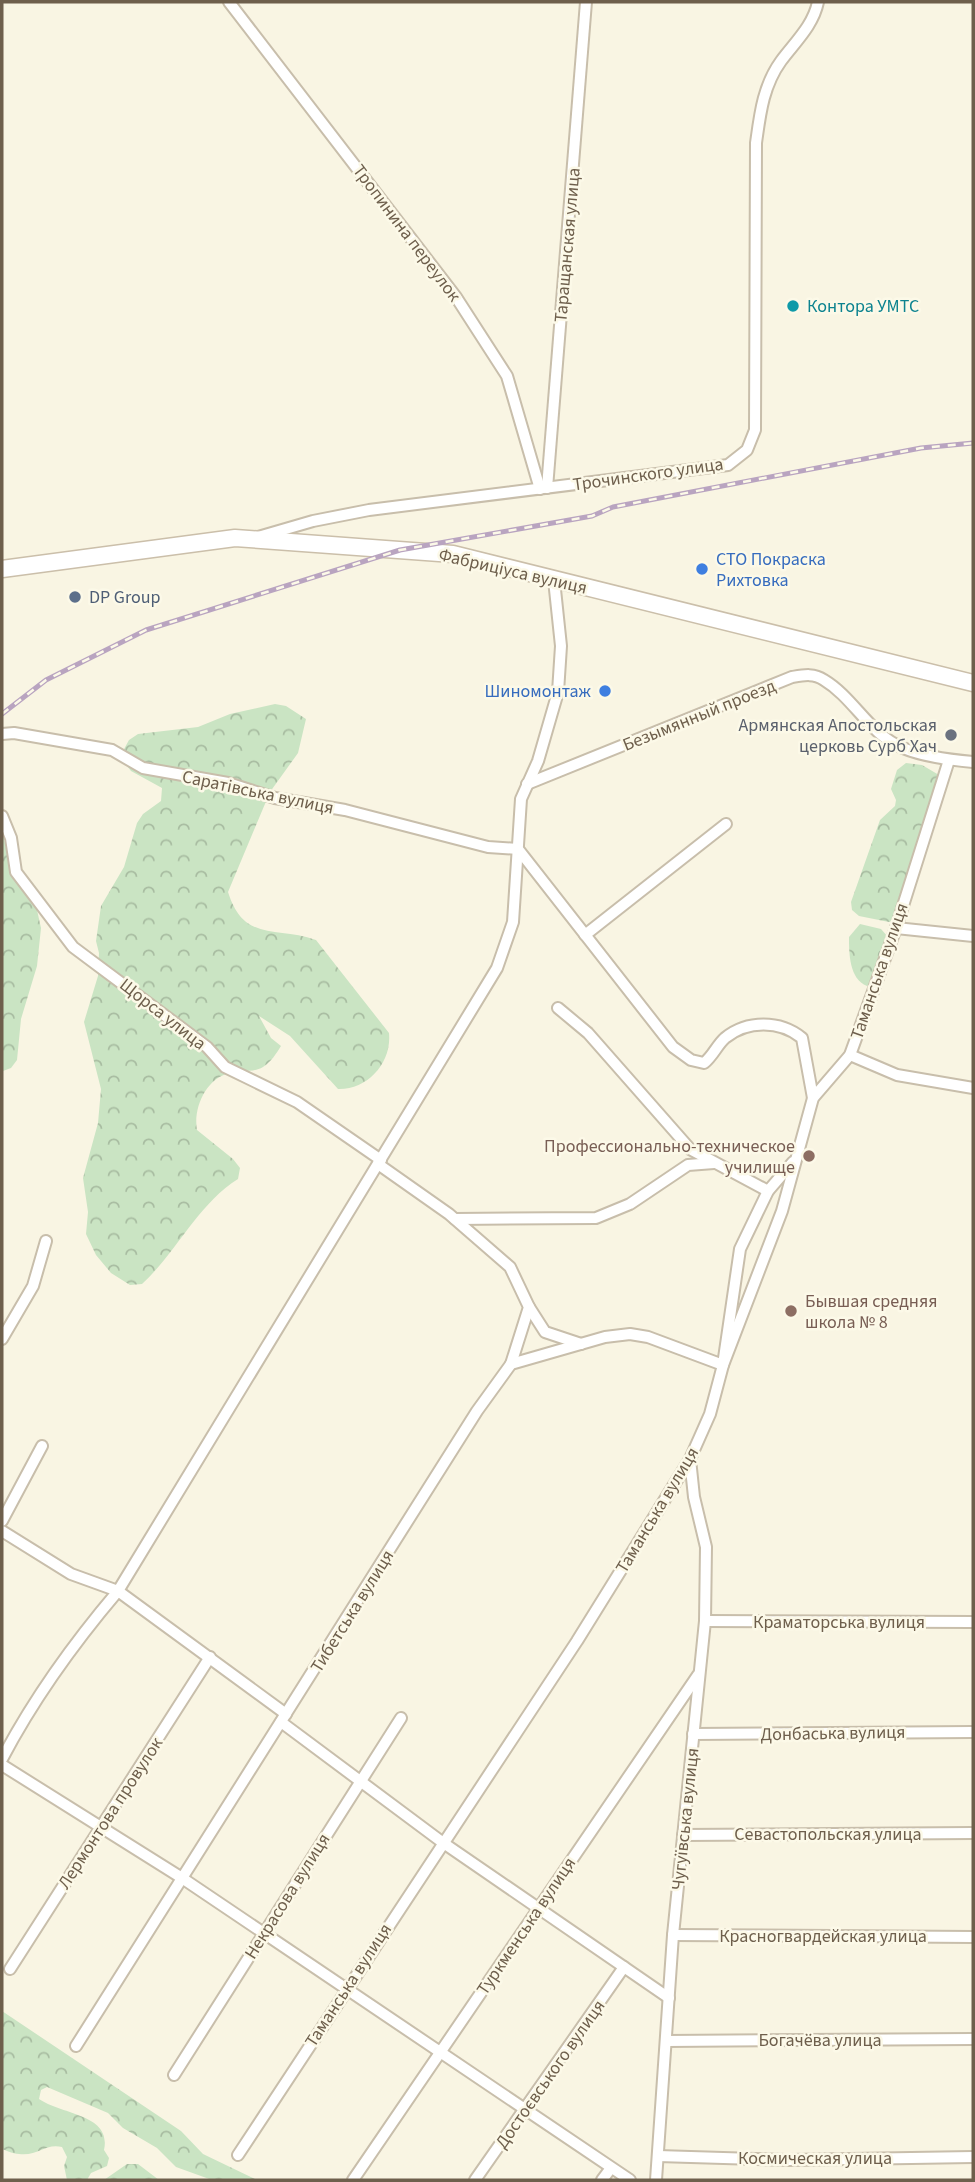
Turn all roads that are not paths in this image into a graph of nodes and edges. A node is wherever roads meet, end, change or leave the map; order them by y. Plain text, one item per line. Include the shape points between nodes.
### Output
1 (229, 2) edge
2 (586, 2) edge
3 (818, 2) edge
4 (543, 488) junction
5 (251, 539) junction
6 (2, 569) edge
7 (554, 580) junction
8 (973, 684) edge
9 (2, 734) edge
10 (949, 760) junction
11 (973, 762) edge
12 (527, 784) junction
13 (2, 816) edge
14 (726, 824) dead end
15 (518, 849) junction
16 (896, 928) junction
17 (585, 935) junction
18 (973, 936) edge
19 (558, 1008) dead end
20 (850, 1055) junction
21 (973, 1088) edge
22 (813, 1098) junction
23 (795, 1159) junction
24 (380, 1162) junction
25 (713, 1163) junction
26 (768, 1191) junction
27 (454, 1219) junction
28 (46, 1241) dead end
29 (529, 1307) junction
30 (2, 1339) edge
31 (580, 1344) junction
32 (511, 1364) junction
33 (723, 1366) junction
34 (43, 1446) dead end
35 (690, 1459) junction
36 (2, 1521) edge
37 (2, 1531) edge
38 (118, 1591) junction
39 (705, 1621) junction
40 (973, 1622) edge
41 (210, 1657) junction
42 (700, 1672) junction
43 (284, 1718) junction
44 (401, 1718) dead end
45 (973, 1732) edge
46 (693, 1734) junction
47 (2, 1759) edge
48 (2, 1765) edge
49 (359, 1782) junction
50 (101, 1827) junction
51 (973, 1833) edge
52 (683, 1835) junction
53 (442, 1842) junction
54 (182, 1878) junction
55 (538, 1909) junction
56 (264, 1933) junction
57 (674, 1936) junction
58 (973, 1937) edge
59 (624, 1968) junction
60 (10, 1969) dead end
61 (345, 1989) junction
62 (669, 1998) junction
63 (973, 2039) edge
64 (666, 2041) junction
65 (76, 2046) dead end
66 (439, 2054) junction
67 (174, 2075) dead end
68 (525, 2110) junction
69 (238, 2155) dead end
70 (658, 2156) junction
71 (973, 2157) edge
72 (611, 2168) junction
73 (353, 2180) edge
74 (475, 2180) edge
75 (602, 2180) edge
76 (630, 2180) edge
77 (656, 2180) edge

1 - 4 street, Тропинина переулок via 456,297 507,376
2 - 4 street, Таращанская улица
3 - 4 street, Трочинского улица via 761,101 756,143 755,430 747,450 728,465
4 - 5 street, Трочинского улица via 369,510
5 - 6 main road, Фабриціуса вулиця
5 - 7 main road, Фабриціуса вулиця via 453,554
7 - 8 main road, Фабриціуса вулиця
7 - 12 street via 561,646 558,692
9 - 15 street, Саратівська вулиця via 113,750 143,768 228,783 488,847
10 - 11 street, Безымянный проезд
10 - 12 street, Безымянный проезд via 903,748 872,728 824,680 809,674
10 - 16 street, Таманська вулиця
12 - 15 street via 521,799
13 - 24 street, Щорса улица via 16,872 73,947 207,1047 225,1067 297,1102
14 - 17 street
15 - 17 street
15 - 24 street via 513,922 497,968
16 - 18 street
16 - 20 street, Таманська вулиця
17 - 22 street via 673,1047 691,1060 704,1063 722,1041 745,1026 769,1025 795,1032 802,1038
19 - 25 street via 588,1033 690,1149
20 - 21 street via 897,1074
20 - 22 street, Таманська вулиця
22 - 23 street, Таманська вулиця
23 - 26 street
23 - 33 street, Таманська вулиця via 782,1210
24 - 27 street, Щорса улица
24 - 38 street
25 - 26 street
25 - 27 street via 688,1165 630,1204 596,1218
26 - 33 street via 740,1249
27 - 29 street, Щорса улица via 510,1267
28 - 30 street via 33,1286
29 - 31 street, Щорса улица via 545,1332
29 - 32 street, Тибетська вулиця
31 - 32 street
31 - 33 street via 630,1334
32 - 43 street, Тибетська вулиця
33 - 35 street, Таманська вулиця via 710,1414
34 - 36 street
35 - 39 street, Чугуївська вулиця via 706,1547
35 - 53 street, Таманська вулиця via 577,1641
37 - 38 street via 71,1574
38 - 41 street
38 - 47 street via 72,1646
39 - 40 street, Краматорська вулиця
39 - 42 street, Чугуївська вулиця
41 - 43 street
41 - 50 street, Лермонтова провулок
42 - 46 street, Чугуївська вулиця
42 - 55 street, Туркменська вулиця
43 - 49 street
43 - 54 street, Тибетська вулиця
44 - 49 street, Некрасова вулиця
45 - 46 street, Донбаська вулиця
46 - 52 street, Чугуївська вулиця
48 - 50 street
49 - 53 street
49 - 56 street, Некрасова вулиця
50 - 54 street
50 - 60 street, Лермонтова провулок
51 - 52 street, Севастопольская улица
52 - 57 street, Чугуївська вулиця
53 - 55 street
53 - 61 street, Таманська вулиця
54 - 56 street
54 - 65 street, Тибетська вулиця
55 - 59 street
55 - 66 street, Туркменська вулиця
56 - 61 street
56 - 67 street, Некрасова вулиця
57 - 58 street, Красногвардейская улица
57 - 62 street, Чугуївська вулиця
59 - 62 street
59 - 68 street, Достоєвського вулиця
61 - 66 street
61 - 69 street, Таманська вулиця
62 - 64 street, Чугуївська вулиця
63 - 64 street, Богачёва улица
64 - 70 street, Чугуївська вулиця
66 - 68 street
66 - 73 street, Туркменська вулиця
68 - 72 street
68 - 74 street, Достоєвського вулиця
70 - 71 street, Космическая улица via 788,2160
70 - 77 street, Чугуївська вулиця
72 - 75 street
72 - 76 street

